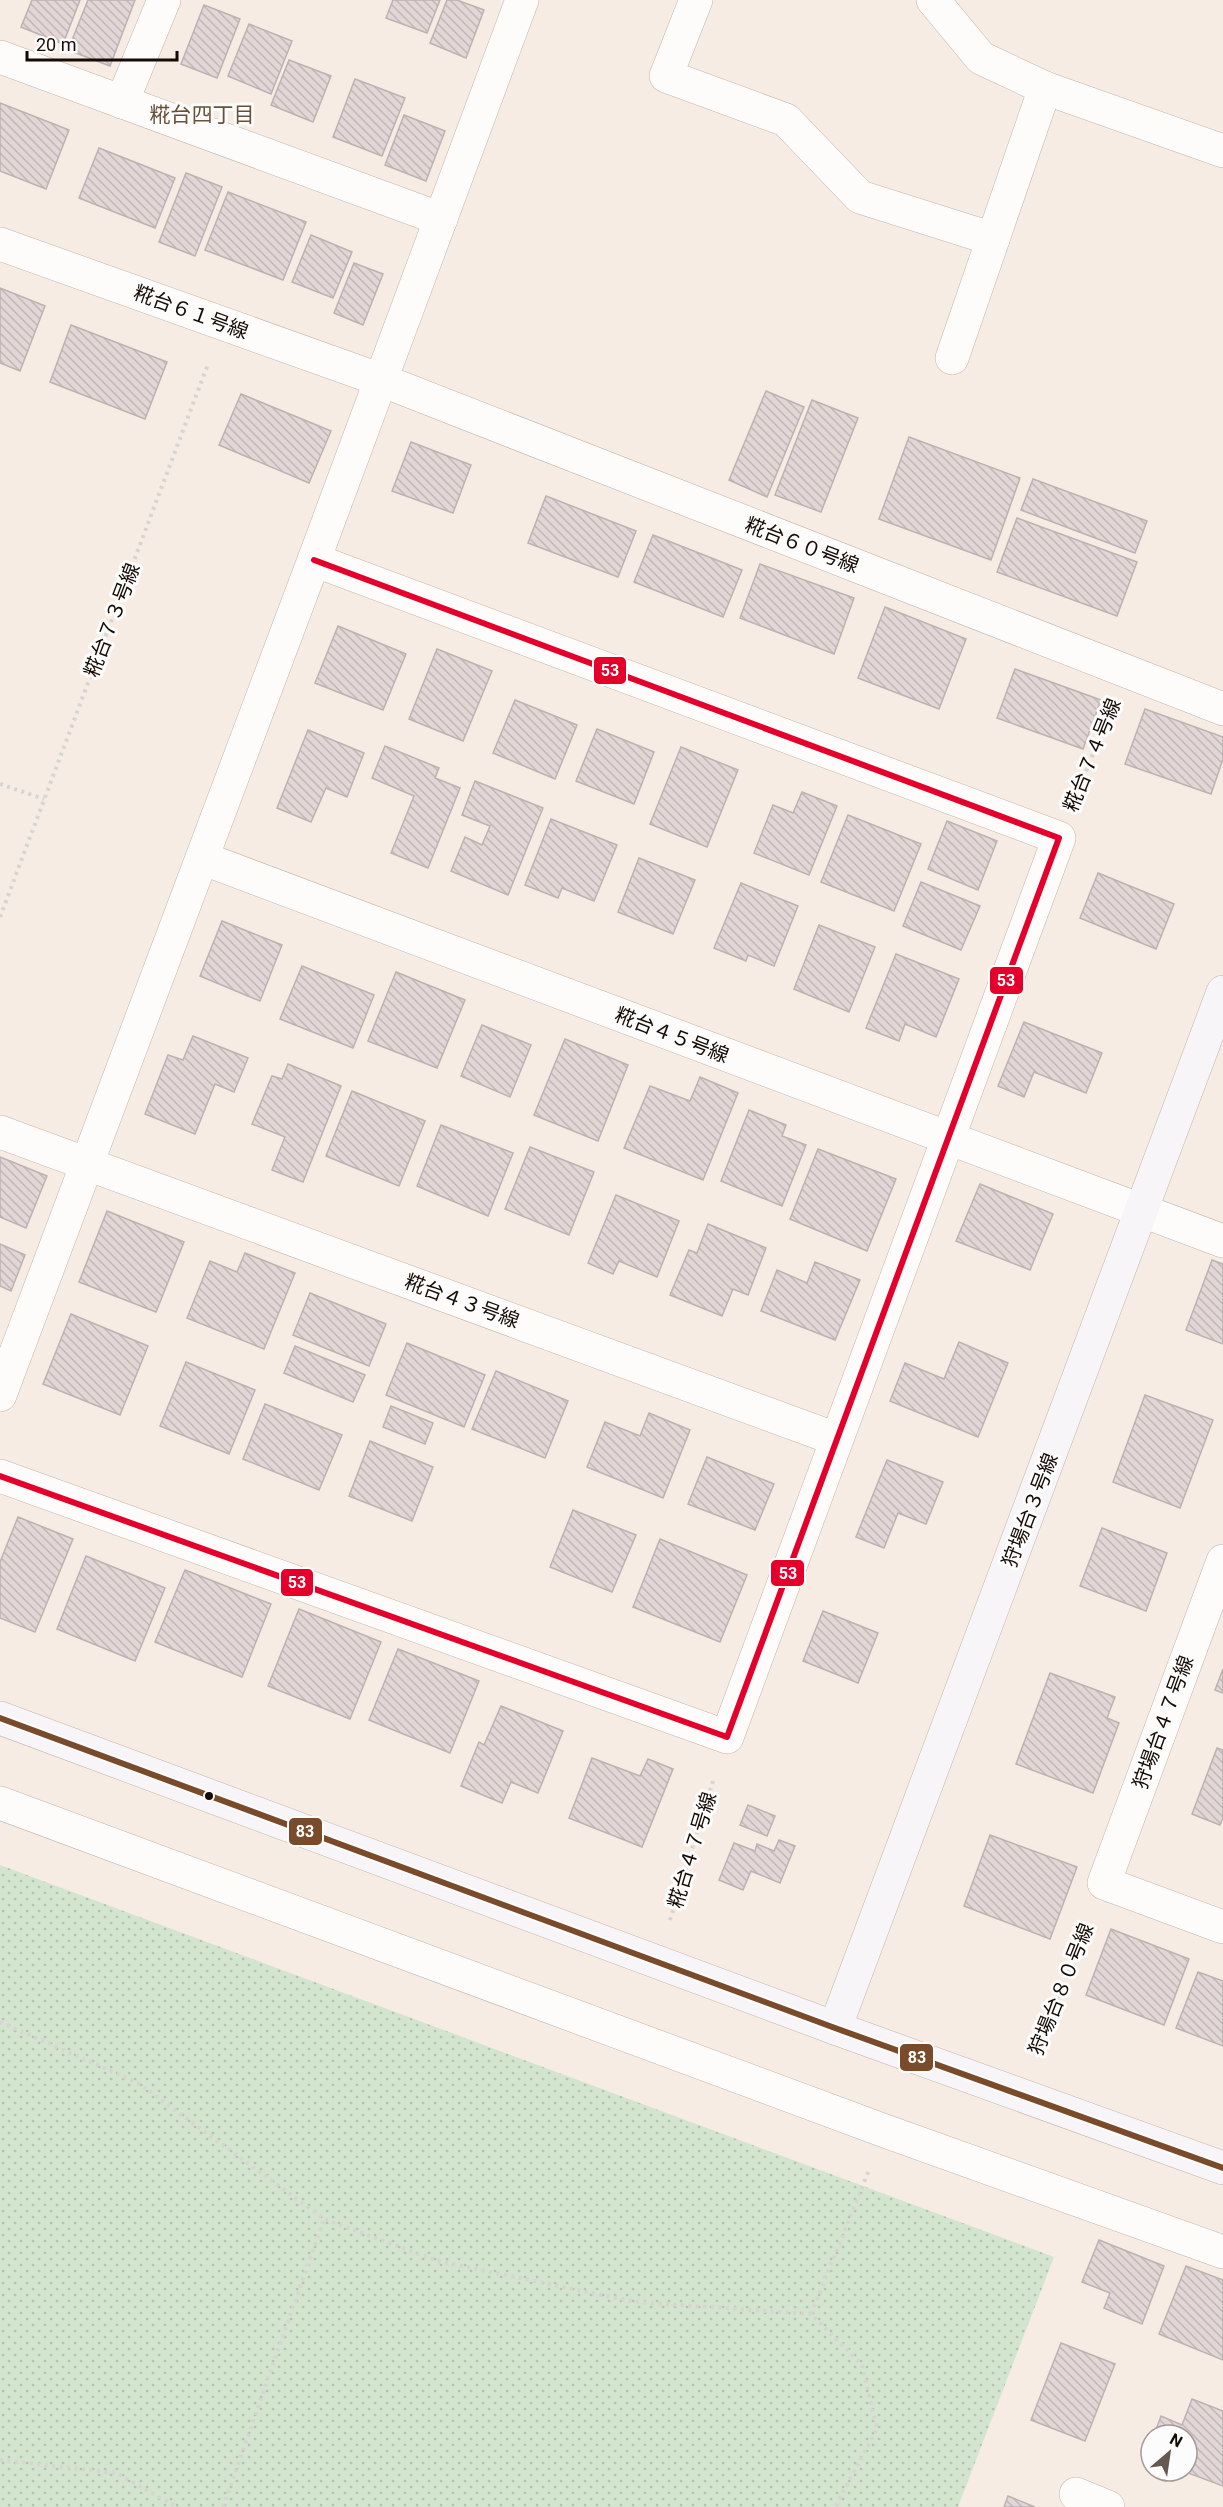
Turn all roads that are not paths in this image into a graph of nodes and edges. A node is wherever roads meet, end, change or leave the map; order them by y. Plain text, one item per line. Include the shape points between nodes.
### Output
1 (164, 0) edge
2 (522, 0) edge
3 (696, 0) edge
4 (933, 0) edge
5 (0, 57) edge
6 (1045, 88) junction
7 (122, 102) junction
8 (1223, 151) edge
9 (441, 219) junction
10 (993, 239) junction
11 (0, 244) edge
12 (952, 358) dead end
13 (381, 380) junction
14 (315, 560) junction
15 (1223, 709) edge
16 (202, 858) junction
17 (1223, 992) edge
18 (0, 1132) edge
19 (948, 1138) junction
20 (87, 1164) junction
21 (1142, 1211) junction
22 (1223, 1241) edge
23 (0, 1395) edge
24 (836, 1439) junction
25 (0, 1476) edge
26 (1223, 1561) edge
27 (1217, 1593) edge
28 (0, 1718) edge
29 (0, 1803) edge
30 (1223, 1927) edge
31 (835, 2028) junction
32 (1223, 2168) edge
33 (1223, 2252) edge
34 (1076, 2494) dead end
35 (1108, 2507) edge

1 - 7 street
2 - 9 street
3 - 10 street via 666,76 786,120 860,197
4 - 6 street via 981,58
5 - 7 street
6 - 8 street
6 - 10 street
7 - 9 street
9 - 13 street
10 - 12 street
11 - 13 street, 糀台６１号線
13 - 14 street
13 - 15 street, 糀台６０号線
14 - 16 street
14 - 19 street via 1059,838
16 - 19 street, 糀台４５号線
16 - 20 street
17 - 21 street, 狩場台３号線
18 - 20 street, 糀台４３号線
19 - 21 street, 糀台４５号線
19 - 24 street
20 - 23 street
20 - 24 street, 糀台４３号線
21 - 22 street, 糀台４５号線
21 - 31 street, 狩場台３号線
24 - 25 street via 727,1737
26 - 27 street, 狩場台４７号線
27 - 30 street, 狩場台４７号線 via 1104,1883
28 - 31 street
29 - 33 street
31 - 32 street
34 - 35 street

